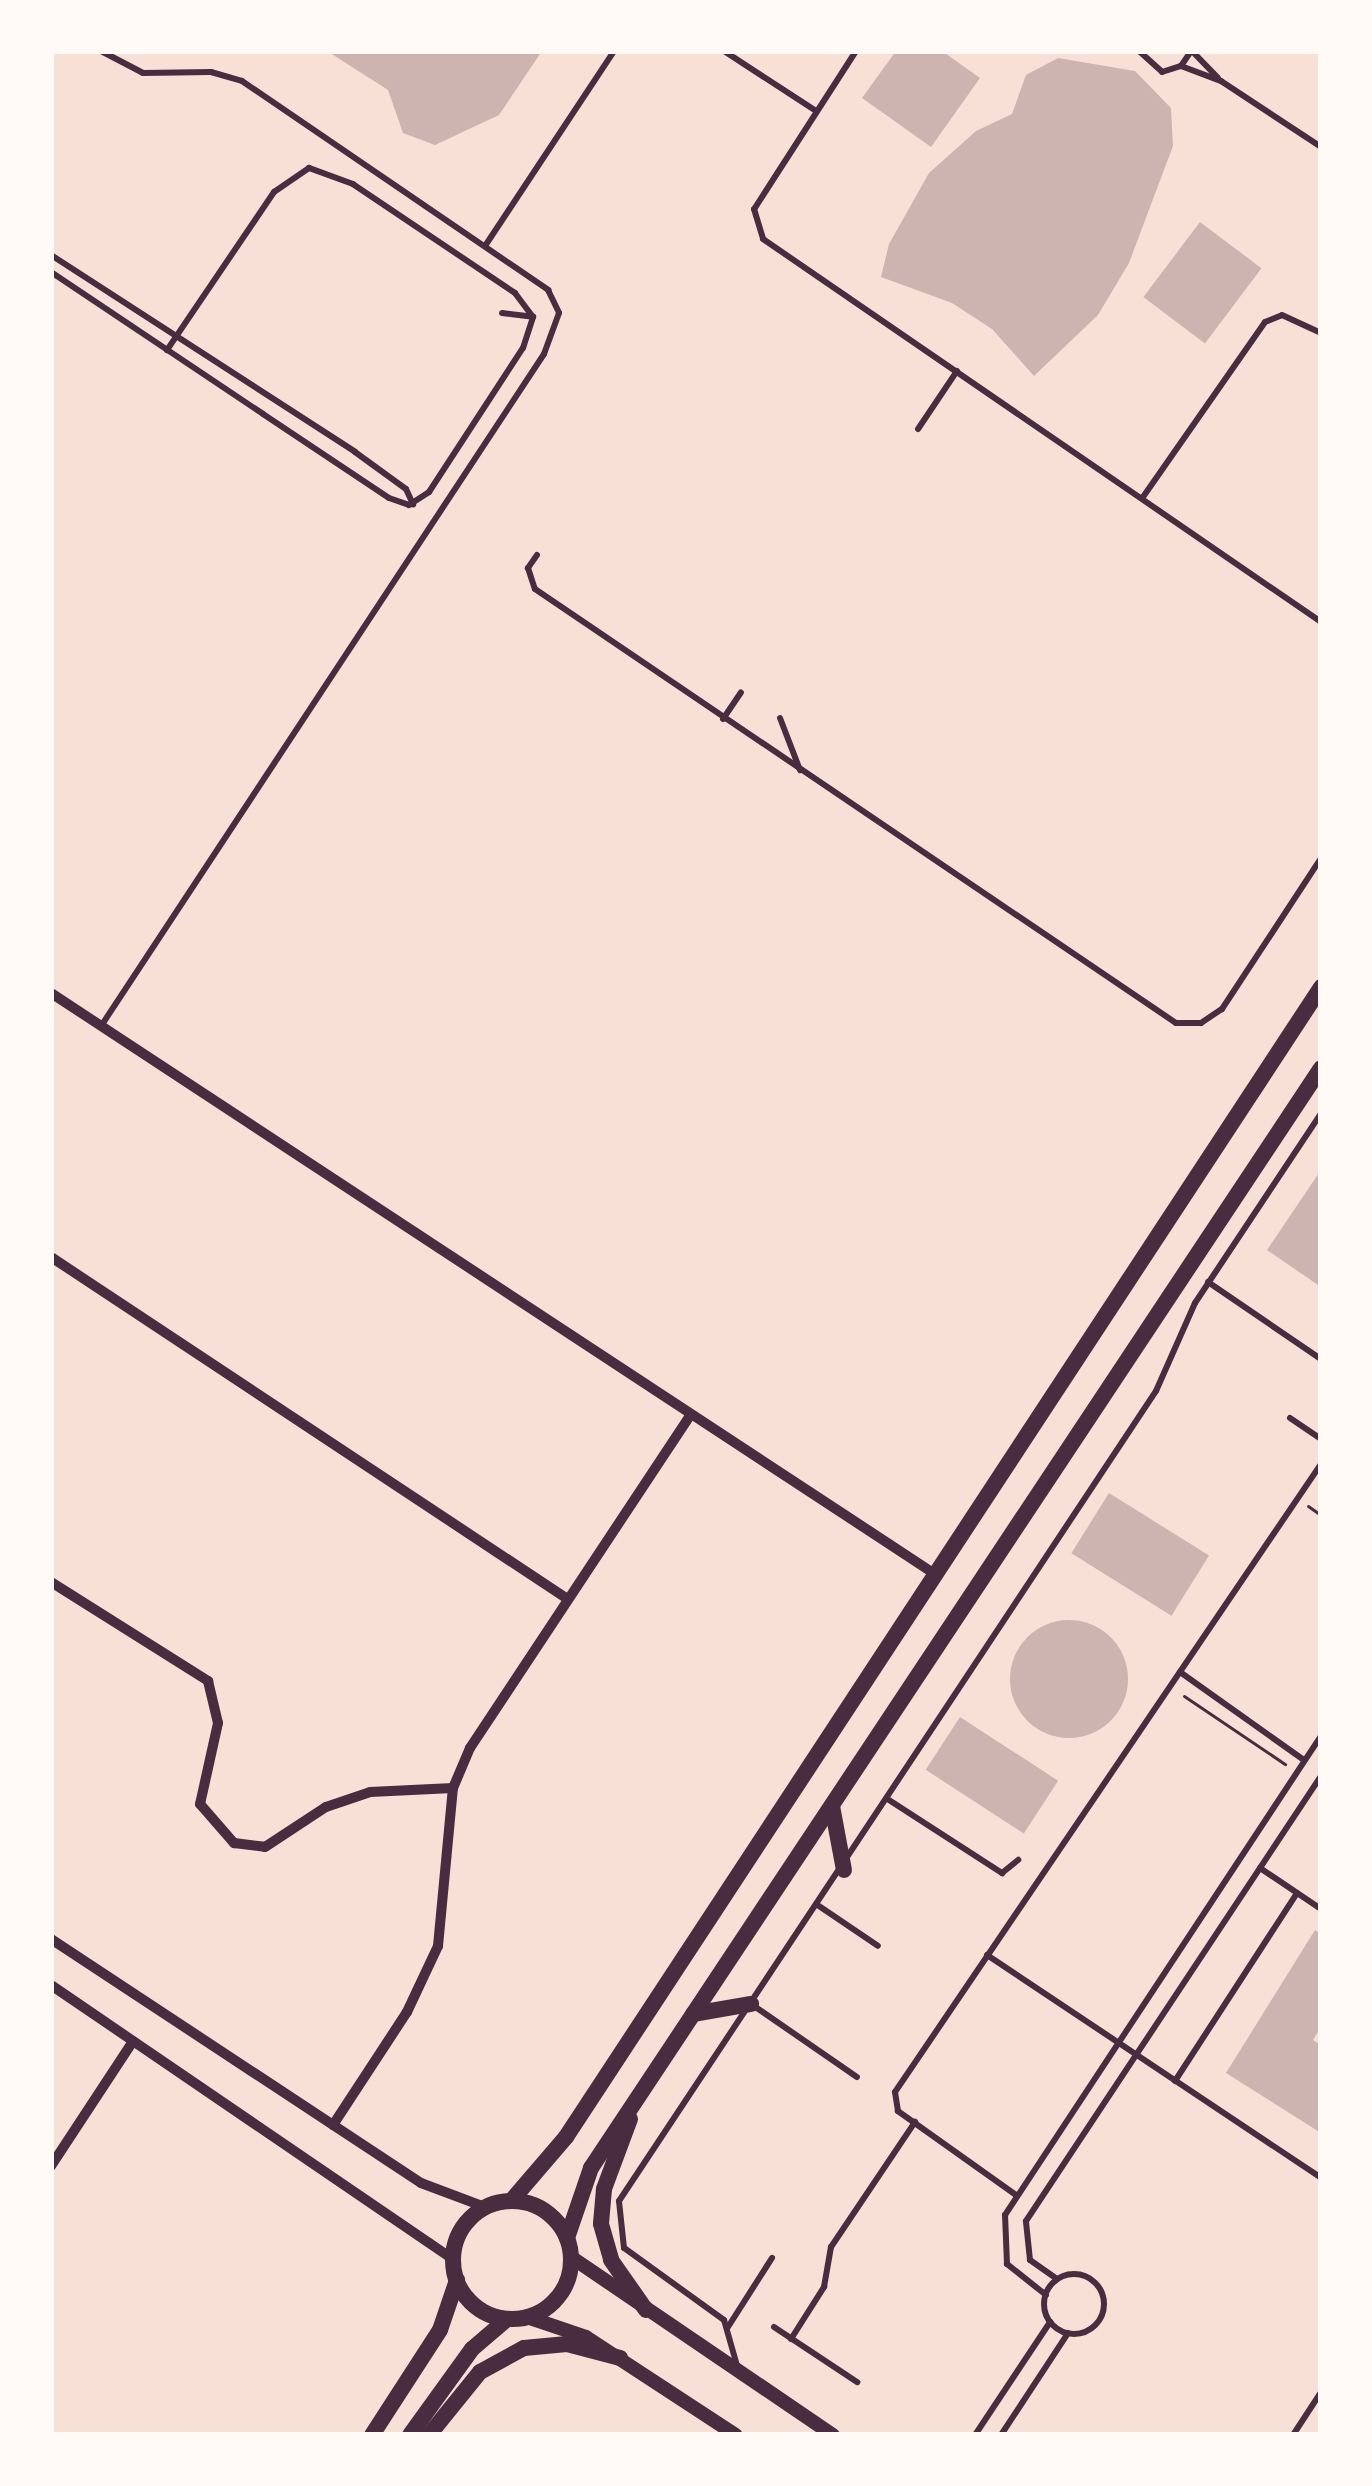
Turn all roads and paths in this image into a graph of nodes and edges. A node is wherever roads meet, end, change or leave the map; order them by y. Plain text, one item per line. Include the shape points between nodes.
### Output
1 (101, 51) edge
2 (614, 51) edge
3 (724, 51) edge
4 (856, 51) edge
5 (1139, 51) edge
6 (1191, 51) edge
7 (1181, 66) junction
8 (1221, 81) junction
9 (816, 111) junction
10 (1321, 147) edge
11 (485, 246) junction
12 (51, 255) edge
13 (51, 272) edge
14 (502, 313) dead end
15 (532, 316) junction
16 (1321, 333) edge
17 (177, 336) junction
18 (167, 350) junction
19 (957, 371) junction
20 (918, 429) dead end
21 (1143, 497) junction
22 (413, 504) junction
23 (537, 554) dead end
24 (1321, 622) edge
25 (741, 692) dead end
26 (780, 718) dead end
27 (723, 720) junction
28 (802, 773) junction
29 (1321, 858) edge
30 (1321, 987) edge
31 (51, 993) edge
32 (103, 1023) junction
33 (1321, 1068) edge
34 (1321, 1112) edge
35 (51, 1257) edge
36 (1208, 1282) junction
37 (1321, 1359) edge
38 (691, 1414) junction
39 (1290, 1418) dead end
40 (1321, 1438) edge
41 (1321, 1464) edge
42 (938, 1576) junction
43 (51, 1582) edge
44 (566, 1598) junction
45 (1180, 1672) junction
46 (1178, 1692) dead end
47 (1321, 1736) edge
48 (1305, 1761) junction
49 (1321, 1776) edge
50 (1276, 1780) dead end
51 (453, 1788) junction
52 (890, 1800) junction
53 (832, 1807) junction
54 (1018, 1860) dead end
55 (1260, 1868) junction
56 (844, 1870) junction
57 (1297, 1893) junction
58 (818, 1906) junction
59 (1321, 1909) edge
60 (51, 1939) edge
61 (878, 1946) dead end
62 (987, 1955) junction
63 (51, 1985) edge
64 (751, 2004) junction
65 (693, 2014) junction
66 (133, 2041) junction
67 (1118, 2042) junction
68 (1136, 2054) junction
69 (856, 2077) dead end
70 (1175, 2080) junction
71 (632, 2107) junction
72 (915, 2122) junction
73 (333, 2125) junction
74 (51, 2166) edge
75 (1321, 2178) edge
76 (1016, 2195) junction
77 (512, 2200) junction
78 (485, 2207) junction
79 (567, 2238) junction
80 (571, 2257) junction
81 (772, 2258) dead end
82 (453, 2259) junction
83 (457, 2279) junction
84 (1057, 2279) junction
85 (1046, 2295) junction
86 (646, 2310) junction
87 (527, 2317) junction
88 (507, 2319) junction
89 (1050, 2322) junction
90 (728, 2327) junction
91 (774, 2327) dead end
92 (1068, 2333) junction
93 (791, 2338) junction
94 (620, 2358) junction
95 (739, 2372) junction
96 (857, 2382) dead end
97 (1321, 2392) edge
98 (727, 2432) edge
99 (372, 2435) edge
100 (410, 2435) edge
101 (429, 2435) edge
102 (832, 2435) edge
103 (975, 2435) edge
104 (1001, 2435) edge
105 (1293, 2435) edge

1 - 11 lane via 143,73 212,72 242,81
2 - 11 lane
3 - 9 lane
4 - 9 lane
5 - 7 lane via 1152,68
6 - 7 lane
6 - 8 lane
7 - 8 lane
8 - 10 lane
9 - 19 lane via 754,209 754,226
11 - 32 lane via 556,300 552,340
12 - 17 lane
13 - 18 lane
14 - 15 lane
15 - 17 lane via 515,292 353,184 309,168 274,192
15 - 22 lane via 524,348 430,492
16 - 21 lane via 1296,317 1265,322
17 - 18 lane
17 - 22 lane via 395,481
18 - 22 lane via 389,498
19 - 20 lane
19 - 21 lane
21 - 24 lane
23 - 27 lane via 528,568 535,589
25 - 27 lane
26 - 28 lane
27 - 28 lane
28 - 29 lane via 1165,1017 1189,1025 1222,1009
30 - 42 main road
31 - 32 street
32 - 38 street
33 - 53 main road
34 - 36 lane
35 - 44 street
36 - 37 lane
36 - 52 lane via 1156,1391
38 - 42 street
38 - 44 street
39 - 40 lane
41 - 45 lane
42 - 77 main road via 566,2137
43 - 51 street via 208,1681 218,1723 200,1804 234,1844 265,1847 326,1808 370,1792
44 - 51 street
45 - 48 lane
45 - 62 lane
46 - 50 path via 1286,1766
47 - 48 lane
48 - 67 lane
49 - 55 lane
51 - 73 street via 438,1946 407,2012
52 - 54 lane via 1002,1874
52 - 56 lane
53 - 56 main road
53 - 65 main road
55 - 57 lane
55 - 68 lane
56 - 58 lane
57 - 59 lane
57 - 70 lane
58 - 61 lane
58 - 64 lane
60 - 73 street
62 - 67 lane
62 - 72 lane via 895,2092 895,2108
63 - 66 street
64 - 65 main road
64 - 69 lane
64 - 90 lane via 616,2213 632,2258
65 - 71 main road
66 - 74 street
66 - 82 street
67 - 68 lane
67 - 76 lane
68 - 70 lane
68 - 84 lane via 1026,2221 1030,2260
70 - 75 lane
71 - 79 main road via 582,2184
71 - 86 main road via 600,2212 611,2260
72 - 76 lane
72 - 93 lane via 831,2247 824,2287
73 - 78 street via 421,2183
76 - 85 lane via 1001,2227 1002,2251 1015,2273
77 - 78 main road
77 - 79 main road via 545,2210
78 - 82 main road via 462,2229
79 - 80 main road
80 - 86 street
80 - 87 main road via 560,2295
81 - 90 lane
82 - 83 main road
83 - 88 main road via 476,2307
83 - 99 main road via 440,2330
84 - 85 lane
84 - 92 lane via 1079,2274 1102,2294 1096,2323
85 - 89 lane
86 - 95 street
87 - 88 main road
87 - 94 street via 570,2328
88 - 100 main road via 472,2349
89 - 92 lane
89 - 103 lane
90 - 95 lane
91 - 93 lane
92 - 104 lane
93 - 96 lane
94 - 98 street
94 - 101 main road via 567,2344 524,2348 479,2372
95 - 102 street
97 - 105 lane

